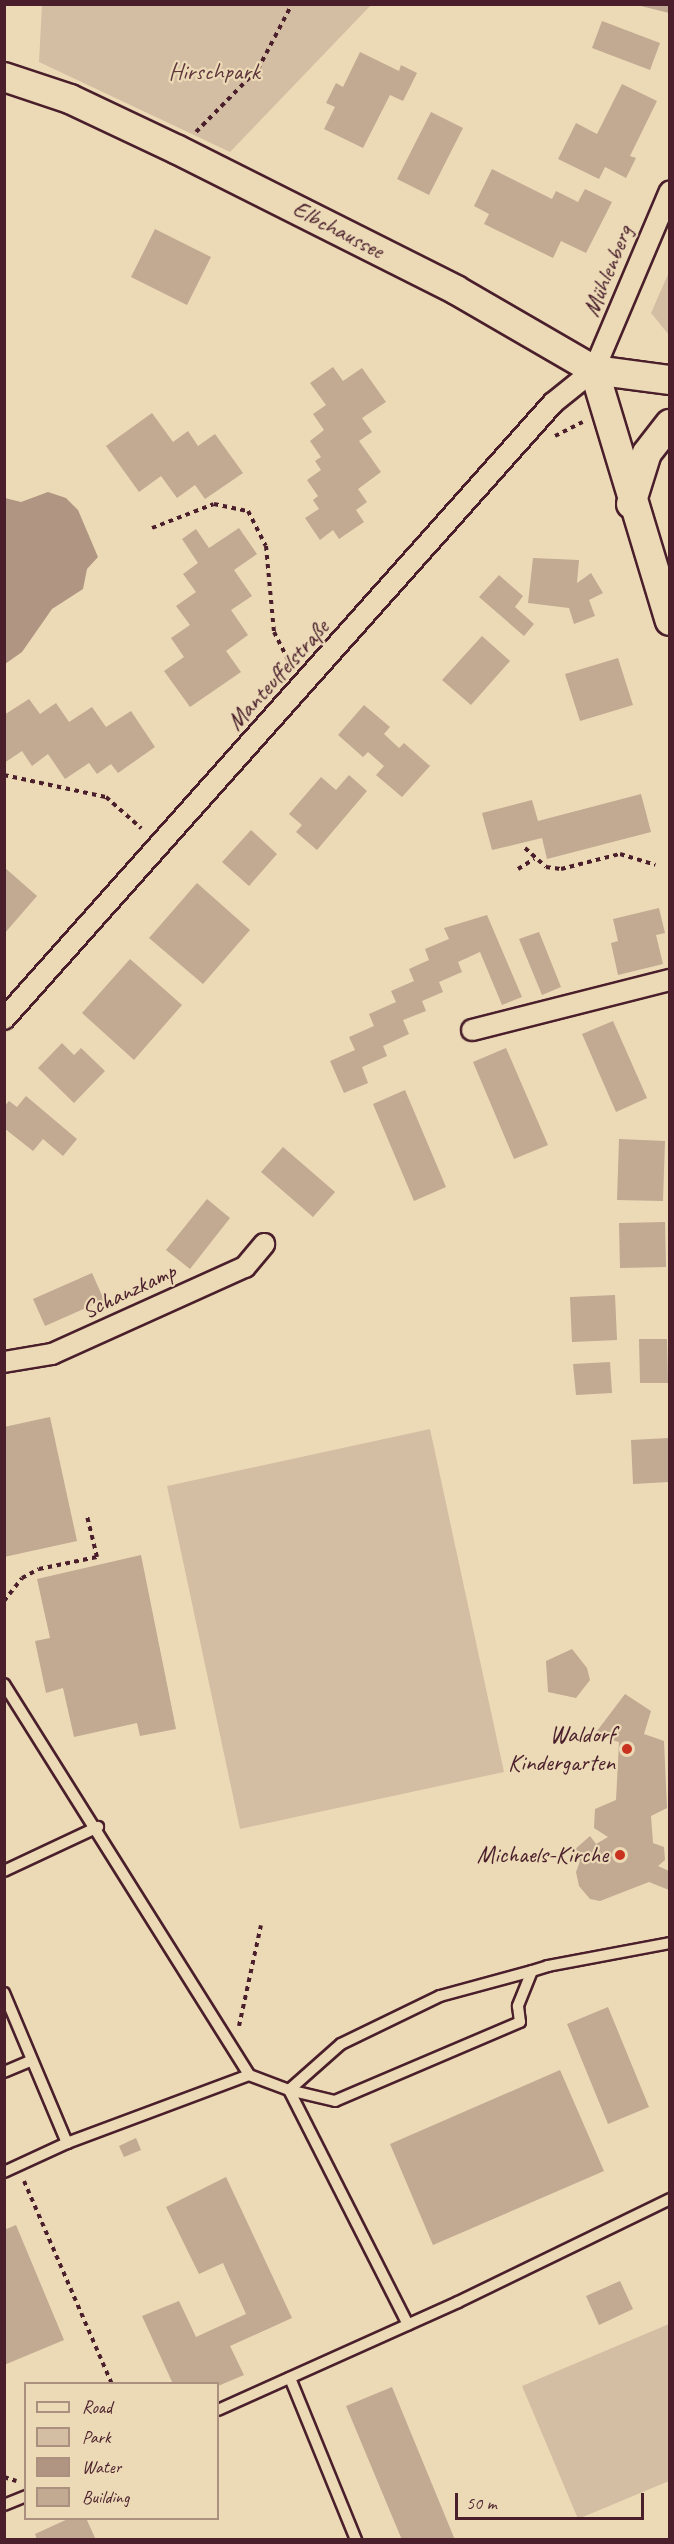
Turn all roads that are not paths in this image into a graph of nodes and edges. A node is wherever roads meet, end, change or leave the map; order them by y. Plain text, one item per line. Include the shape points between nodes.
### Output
1 (4, 77) edge
2 (669, 191) edge
3 (594, 370) junction
4 (669, 380) edge
5 (669, 424) edge
6 (631, 504) junction
7 (669, 621) edge
8 (669, 980) edge
9 (4, 1019) edge
10 (472, 1030) dead end
11 (264, 1244) dead end
12 (4, 1362) edge
13 (4, 1683) edge
14 (98, 1827) junction
15 (4, 1871) edge
16 (669, 1942) edge
17 (531, 1971) junction
18 (4, 1993) edge
19 (32, 2060) junction
20 (4, 2072) edge
21 (249, 2075) junction
22 (289, 2090) junction
23 (67, 2143) junction
24 (4, 2172) edge
25 (669, 2199) edge
26 (408, 2325) junction
27 (290, 2378) junction
28 (219, 2410) edge
29 (24, 2497) edge
30 (4, 2505) edge
31 (356, 2540) edge

1 - 3 main road, Elbchaussee via 70,99 177,150 456,290
2 - 3 street, Mühlenberg
3 - 4 main road, Elbchaussee
3 - 6 main road
3 - 9 street, Manteuffelstraße via 559,397
5 - 6 main road via 647,453
6 - 7 main road
8 - 10 street
11 - 12 street, Schanzkamp via 245,1267 52,1354
13 - 14 lane
14 - 15 lane
14 - 21 lane
16 - 17 lane
17 - 22 lane via 440,1996 341,2044
17 - 22 lane via 518,2006 520,2022 335,2101
18 - 19 lane
19 - 20 lane
19 - 23 lane
21 - 22 lane
21 - 23 lane
22 - 26 lane
23 - 24 lane
25 - 26 lane
26 - 27 lane
27 - 28 lane
27 - 31 lane
29 - 30 lane

